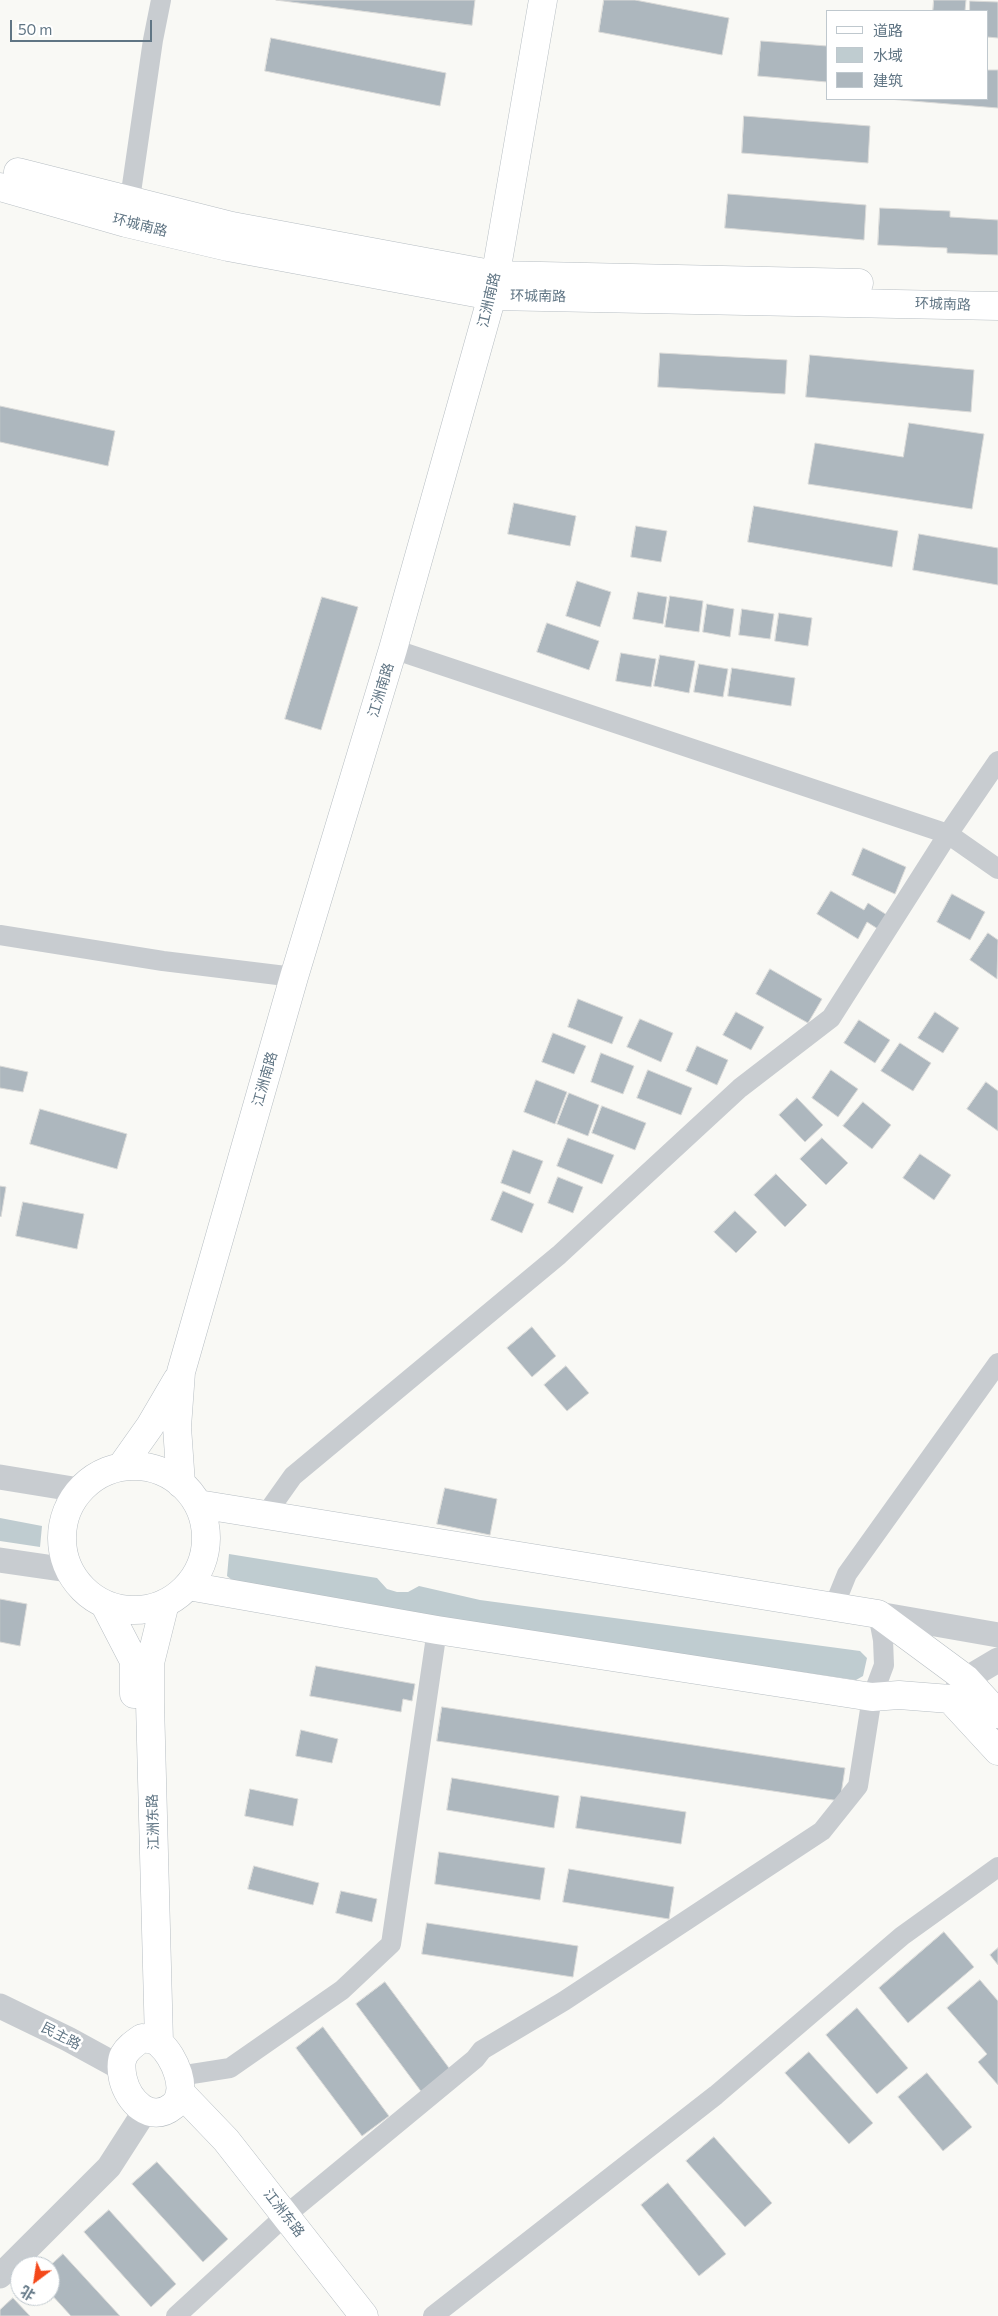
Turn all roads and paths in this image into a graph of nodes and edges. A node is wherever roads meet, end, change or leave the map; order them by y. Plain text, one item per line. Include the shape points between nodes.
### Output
1 (161, 0) edge
2 (543, 0) edge
3 (0, 168) edge
4 (0, 186) edge
5 (128, 213) junction
6 (494, 285) junction
7 (998, 288) edge
8 (998, 306) edge
9 (393, 649) junction
10 (998, 761) edge
11 (948, 834) junction
12 (998, 868) edge
13 (0, 935) edge
14 (294, 977) junction
15 (998, 1363) edge
16 (181, 1372) junction
17 (121, 1467) junction
18 (0, 1477) edge
19 (79, 1490) junction
20 (189, 1494) junction
21 (266, 1514) junction
22 (0, 1560) edge
23 (68, 1570) junction
24 (188, 1586) junction
25 (165, 1603) junction
26 (106, 1605) junction
27 (834, 1606) junction
28 (878, 1614) junction
29 (437, 1630) junction
30 (998, 1635) edge
31 (998, 1660) edge
32 (958, 1689) junction
33 (872, 1697) junction
34 (998, 1714) edge
35 (998, 1751) edge
36 (998, 1867) edge
37 (0, 2006) edge
38 (151, 2040) junction
39 (121, 2068) junction
40 (179, 2084) junction
41 (146, 2111) junction
42 (286, 2215) junction
43 (0, 2276) edge
44 (176, 2316) edge
45 (364, 2316) edge
46 (433, 2316) edge

1 - 5 street
2 - 6 main road, 江洲南路
3 - 5 main road, 环城南路
4 - 5 main road, 环城南路
5 - 6 main road, 环城南路 via 228,247
6 - 7 main road, 环城南路
6 - 8 main road, 环城南路
6 - 9 main road, 江洲南路
9 - 11 street
9 - 14 main road, 江洲南路
10 - 11 street
11 - 12 street
11 - 21 street via 830,1018 740,1088 559,1256 293,1476
13 - 14 street
14 - 16 main road, 江洲南路
15 - 27 street via 847,1574
16 - 17 main road via 150,1426
16 - 20 main road via 177,1427
17 - 19 main road via 98,1475
17 - 20 main road via 153,1468 168,1474
18 - 19 street
19 - 23 main road via 63,1519 61,1536
20 - 21 main road
20 - 24 main road via 204,1524 206,1546 197,1574
21 - 27 main road
22 - 23 street
23 - 26 main road via 92,1597
24 - 25 main road
24 - 29 main road
25 - 26 main road via 151,1609 136,1610
25 - 38 main road, 江洲东路 via 150,1671
26 - 38 main road, 江洲东路 via 134,1661
27 - 28 main road
28 - 30 street
28 - 32 main road
28 - 33 street via 884,1665
29 - 33 main road
29 - 40 street via 392,1944 342,1990 230,2068
31 - 32 street
32 - 33 main road
32 - 34 main road
32 - 35 main road
33 - 42 street via 858,1786 822,1832 564,2001 482,2050
36 - 46 street via 902,1936 716,2095
37 - 39 street, 民主路
38 - 39 main road via 125,2051
38 - 40 main road via 172,2060
39 - 41 main road via 132,2100
40 - 41 main road via 173,2106 160,2112
40 - 42 main road, 江洲东路
41 - 43 street via 109,2167
42 - 44 street
42 - 45 main road, 江洲东路

